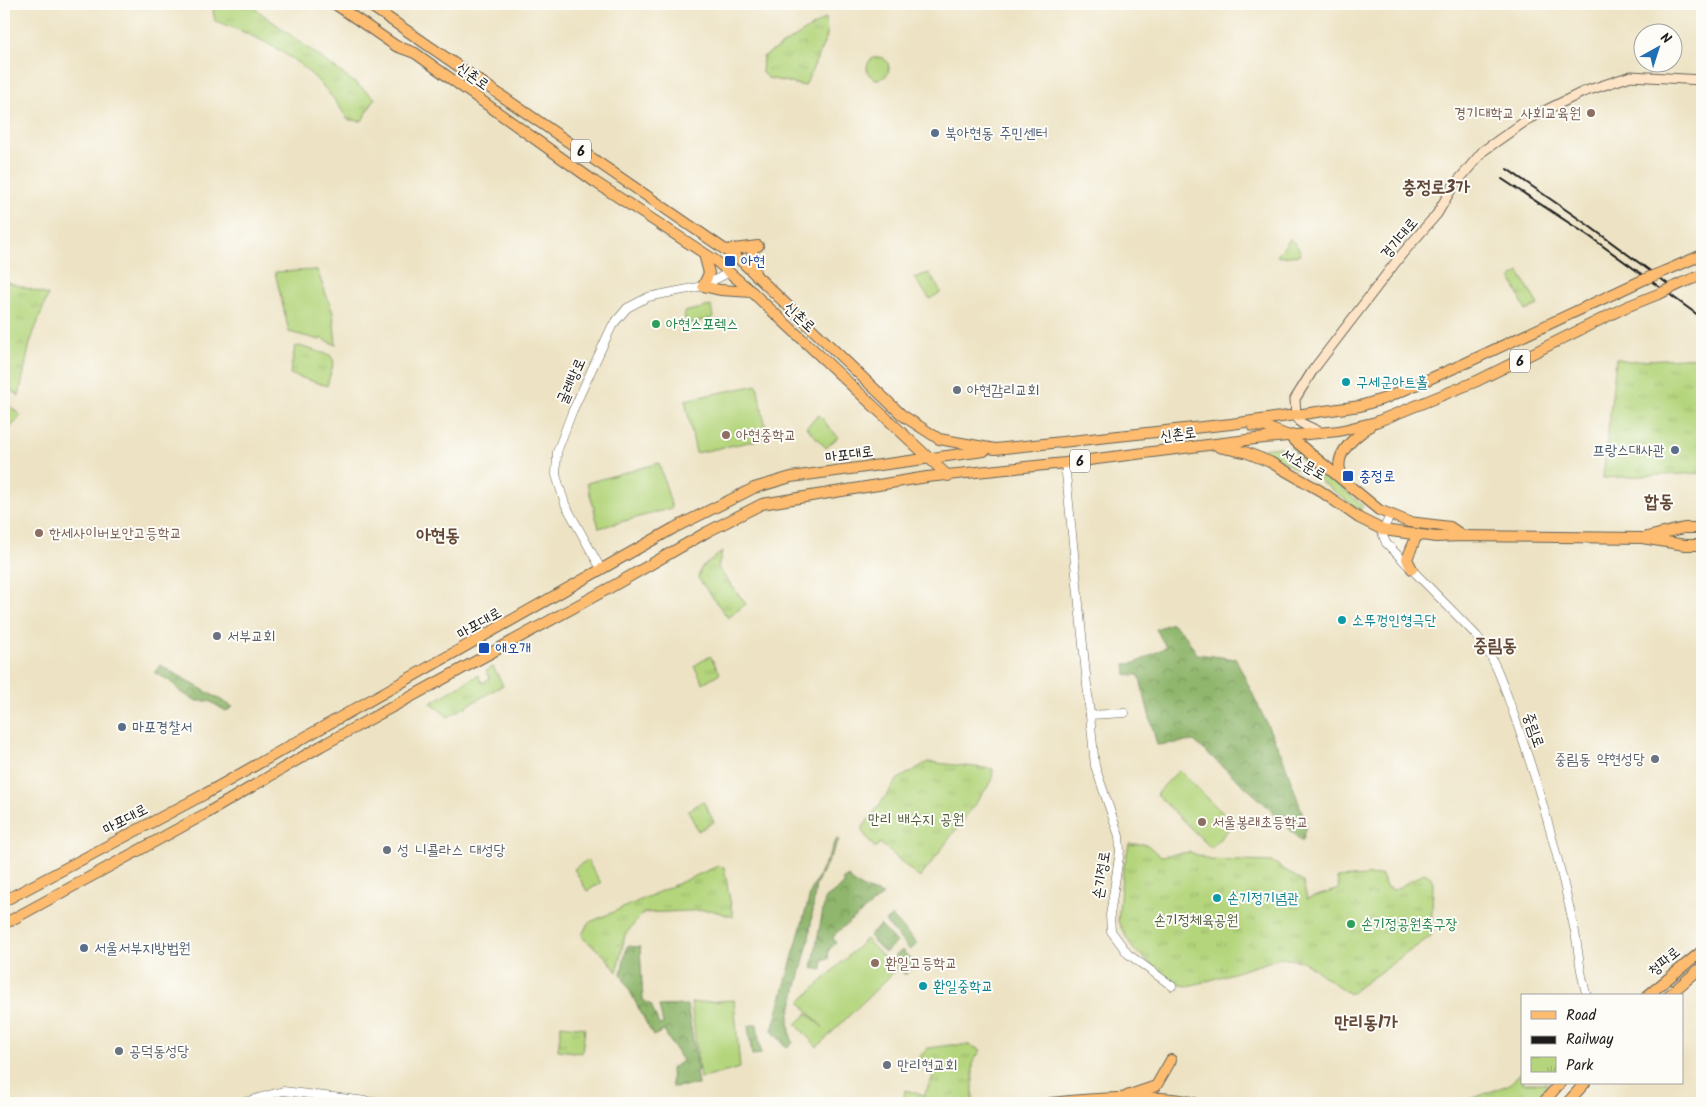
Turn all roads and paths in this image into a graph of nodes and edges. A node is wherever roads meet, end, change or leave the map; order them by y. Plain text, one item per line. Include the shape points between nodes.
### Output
1 (335, 4) edge
2 (368, 4) edge
3 (1702, 80) edge
4 (725, 250) junction
5 (704, 254) junction
6 (1702, 255) edge
7 (728, 272) junction
8 (755, 274) junction
9 (1702, 275) edge
10 (703, 286) junction
11 (752, 292) junction
12 (1296, 416) junction
13 (1376, 422) junction
14 (1231, 424) junction
15 (1323, 433) junction
16 (1289, 436) junction
17 (1212, 445) junction
18 (995, 449) junction
19 (929, 458) junction
20 (1065, 463) junction
21 (948, 476) junction
22 (1355, 491) junction
23 (1390, 515) junction
24 (1702, 528) edge
25 (1383, 530) junction
26 (1417, 535) junction
27 (1463, 536) junction
28 (1642, 538) junction
29 (1702, 545) edge
30 (601, 569) junction
31 (1412, 569) junction
32 (1125, 712) dead end
33 (1090, 715) junction
34 (70, 866) junction
35 (79, 882) junction
36 (4, 901) edge
37 (4, 924) edge
38 (1702, 951) edge
39 (1702, 967) edge
40 (1172, 986) dead end
41 (1586, 994) edge
42 (1649, 994) edge
43 (1670, 994) edge
44 (1171, 1060) dead end
45 (1559, 1084) edge
46 (1585, 1084) edge
47 (1121, 1099) junction
48 (241, 1103) edge
49 (383, 1103) edge
50 (1051, 1103) edge
51 (1139, 1103) edge
52 (1195, 1103) edge
53 (1543, 1103) edge
54 (1567, 1103) edge

1 - 5 main road, 신촌로 / 6 via 396,46 415,53 595,182
2 - 4 main road, 신촌로 / 6
3 - 12 main road, 경기대로 via 1631,76 1584,92 1530,118 1483,151 1313,370 1296,399
4 - 8 main road, 신촌로 / 6
4 - 8 main road via 755,248 751,256
5 - 7 main road, 신촌로 / 6
5 - 10 main road via 709,273
6 - 12 main road, 6, bridge via 1386,398 1360,406
7 - 10 street, 굴레방로
7 - 11 main road, 신촌로 / 6
8 - 18 main road, 신촌로 / 6 via 913,423 939,439
9 - 13 main road, 6, bridge via 1626,307 1477,380
10 - 11 main road
10 - 30 street, 굴레방로 via 648,297 618,317 572,412 557,452 556,475 565,504
11 - 19 main road, 신촌로 / 6
12 - 14 main road, 6
12 - 15 main road via 1308,428
13 - 15 main road, 6
13 - 22 main road via 1352,439 1342,454 1343,477
14 - 16 main road, 서소문로 via 1266,427
14 - 18 main road, 신촌로 / 6
15 - 16 main road, 6
16 - 17 main road, 신촌로 / 6
16 - 22 main road, 서소문로
17 - 20 main road, 신촌로 / 6
17 - 25 main road, 서소문로 via 1270,462
18 - 19 main road, 마포대로
19 - 21 main road, 신촌로 / 6
19 - 30 main road, 마포대로 via 791,478 754,488
20 - 21 main road, 신촌로 / 6
20 - 33 street, 손기정로
21 - 35 main road, 마포대로 via 762,504 738,514
22 - 23 main road, 서소문로
23 - 25 street
23 - 27 main road, 서소문로 via 1409,522 1450,526
24 - 28 main road, 서소문로 via 1684,528
25 - 26 main road, 서소문로
25 - 31 street, 중림로 via 1386,543
26 - 27 main road, 서소문로
26 - 31 main road via 1407,559
27 - 28 main road, 서소문로
28 - 29 main road, 서소문로
30 - 34 main road, 마포대로 via 205,794
31 - 41 street, 중림로 via 1477,636 1497,667 1532,768 1575,933
32 - 33 street
33 - 40 street, 손기정로 via 1095,766 1120,851 1110,931 1128,954
34 - 35 main road
34 - 36 main road, 마포대로
35 - 37 main road, 마포대로
38 - 42 main road, 청파로
39 - 43 main road, 청파로
44 - 47 main road via 1156,1086
45 - 53 main road
46 - 54 main road
47 - 50 main road
47 - 51 main road
47 - 52 main road
48 - 49 street via 283,1091

